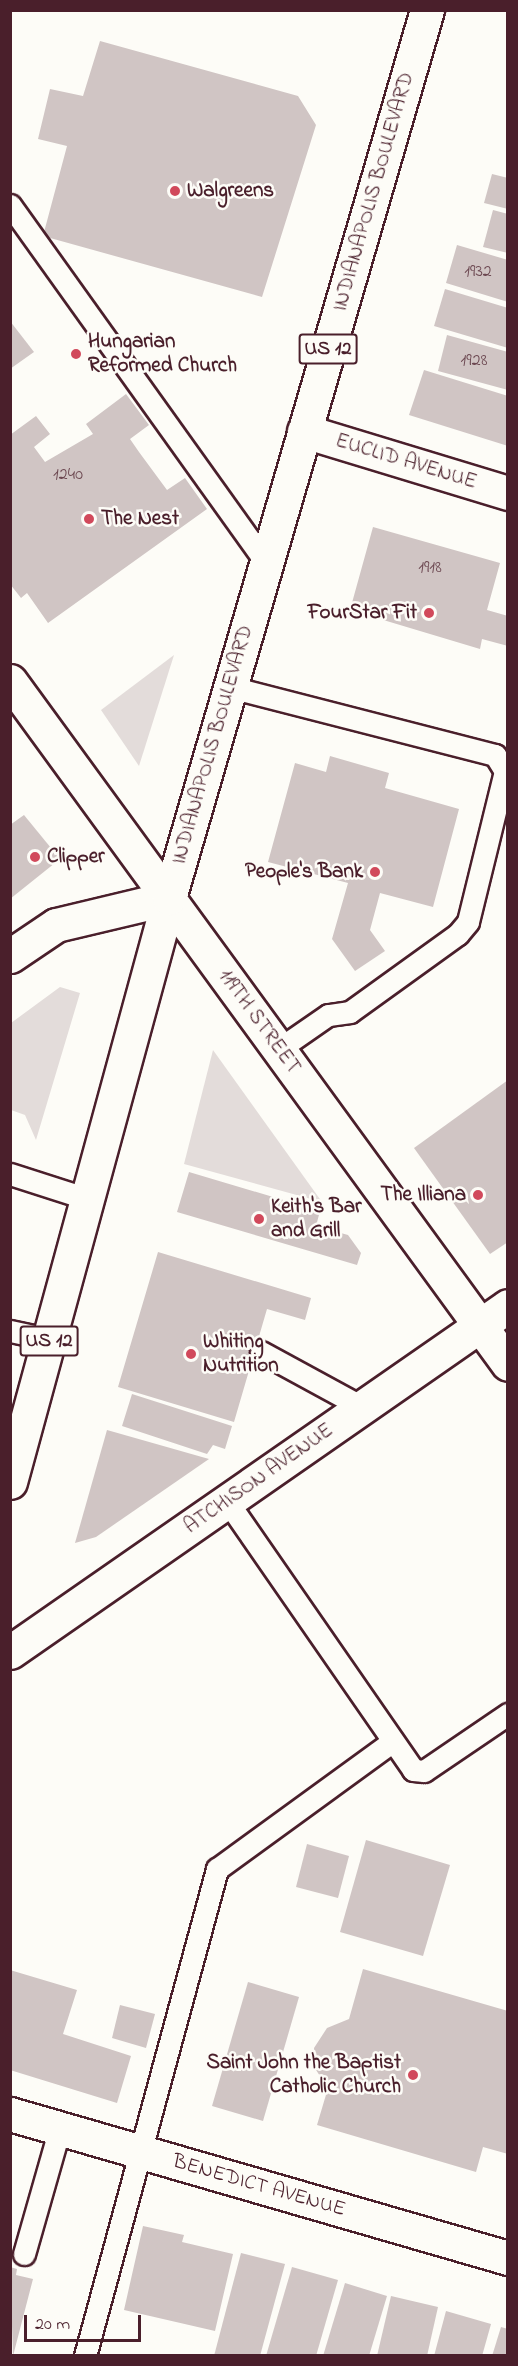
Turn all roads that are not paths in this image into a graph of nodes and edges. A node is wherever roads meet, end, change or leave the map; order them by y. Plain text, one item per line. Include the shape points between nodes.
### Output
1 (427, 10) edge
2 (10, 205) edge
3 (304, 431) junction
4 (507, 493) edge
5 (266, 562) junction
6 (10, 681) edge
7 (230, 687) junction
8 (169, 898) junction
9 (10, 956) edge
10 (279, 1049) junction
11 (10, 1174) edge
12 (88, 1199) junction
13 (507, 1306) edge
14 (480, 1326) junction
15 (10, 1331) edge
16 (49, 1340) junction
17 (261, 1352) dead end
18 (507, 1364) edge
19 (362, 1407) junction
20 (10, 1482) edge
21 (227, 1502) junction
22 (10, 1652) edge
23 (507, 1714) edge
24 (392, 1742) junction
25 (10, 2114) edge
26 (60, 2128) junction
27 (141, 2152) junction
28 (24, 2254) dead end
29 (507, 2258) edge
30 (85, 2355) edge

1 - 3 street, INDIANAPOLIS BOULEVARD / US 12
2 - 5 lane
3 - 4 street, EUCLID AVENUE
3 - 5 street, INDIANAPOLIS BOULEVARD / US 12
5 - 7 street, INDIANAPOLIS BOULEVARD / US 12
6 - 8 street, 119TH STREET
7 - 8 street, INDIANAPOLIS BOULEVARD / US 12
7 - 10 lane via 495,755 505,771 463,928 350,1012 328,1016
8 - 9 street via 56,925
8 - 10 street, 119TH STREET
8 - 12 street, INDIANAPOLIS BOULEVARD / US 12
10 - 14 street, 119TH STREET
11 - 12 lane
12 - 16 street, INDIANAPOLIS BOULEVARD / US 12
13 - 14 street, ATCHISON AVENUE
14 - 18 street, 119TH STREET
14 - 19 street, ATCHISON AVENUE
15 - 16 lane
16 - 20 street, INDIANAPOLIS BOULEVARD / US 12
17 - 19 lane
19 - 21 street, ATCHISON AVENUE
21 - 22 street, ATCHISON AVENUE
21 - 24 lane
23 - 24 lane via 424,1771 413,1770
24 - 27 lane via 217,1869
25 - 26 street, BENEDICT AVENUE
26 - 27 street, BENEDICT AVENUE
26 - 28 lane
27 - 29 street, BENEDICT AVENUE
27 - 30 lane

